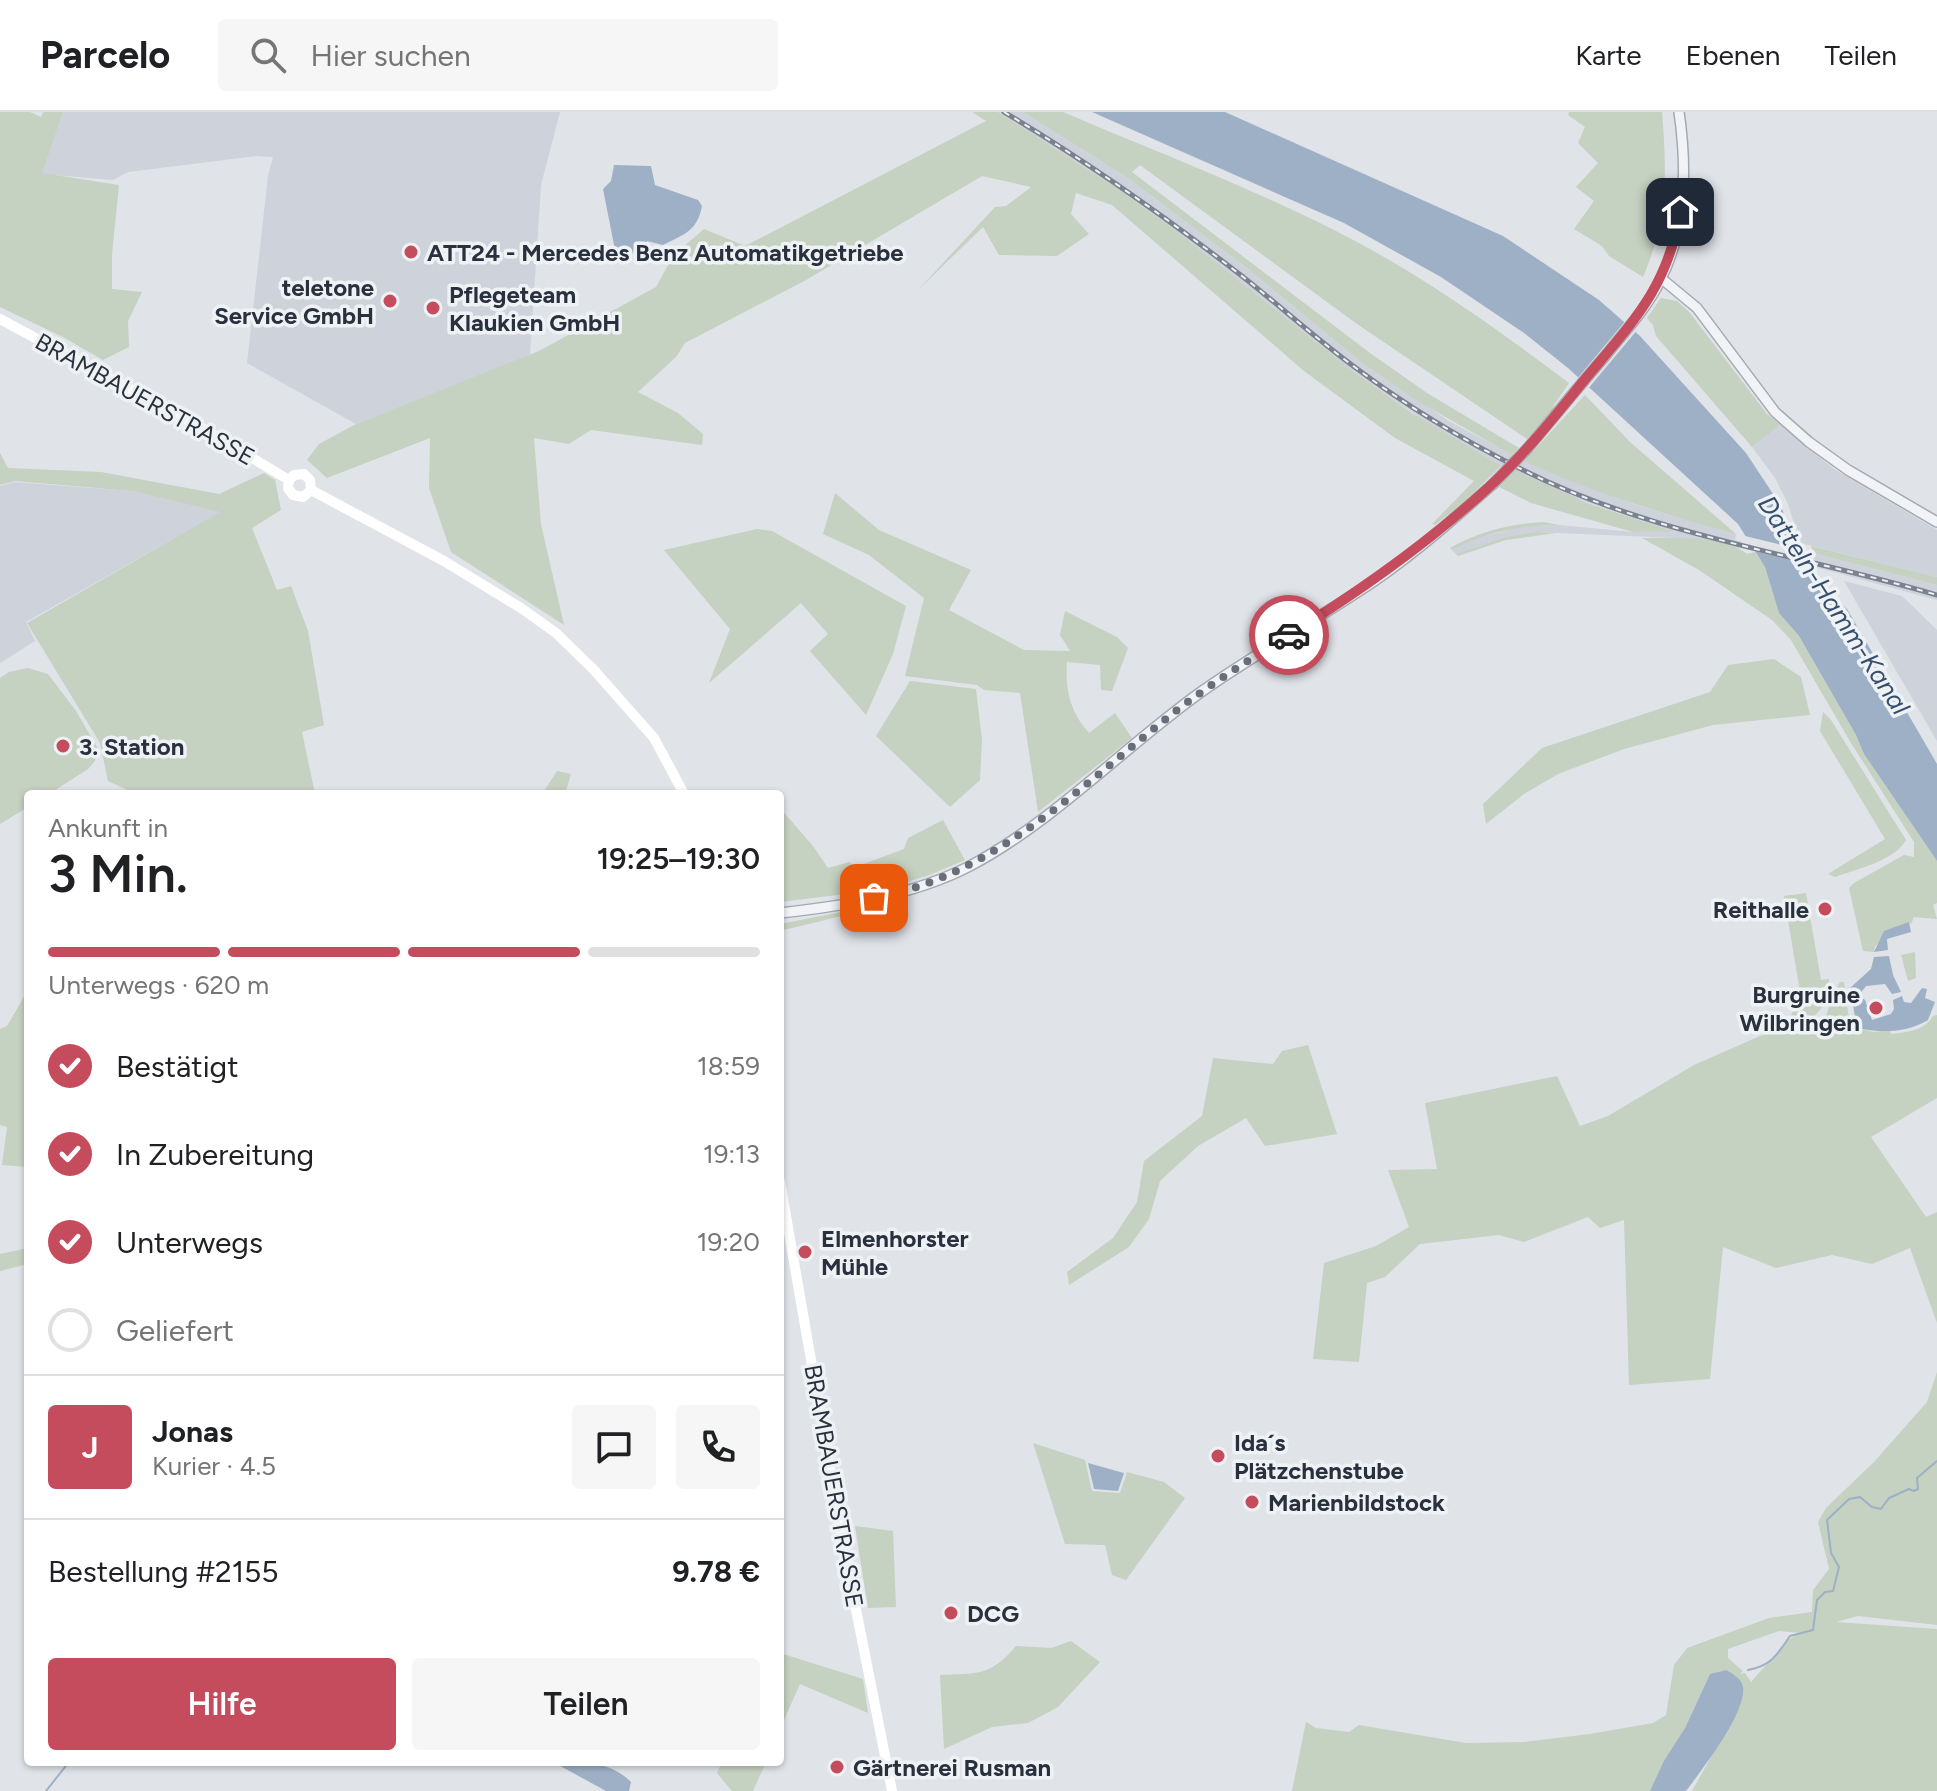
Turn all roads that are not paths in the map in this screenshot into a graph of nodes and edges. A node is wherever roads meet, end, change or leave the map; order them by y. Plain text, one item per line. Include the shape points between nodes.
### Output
1 (1679, 112) edge
2 (1662, 279) junction
3 (0, 319) edge
4 (1937, 522) edge
5 (682, 790) edge
6 (784, 915) edge
7 (784, 1204) edge
8 (892, 1791) edge

1 - 2 street via 1680,212
2 - 4 street via 1697,308 1775,412 1848,470
2 - 6 street, bridge via 1636,319 1527,449 1437,533 1381,576 1201,693 1011,842 968,867 898,893
3 - 5 main road, BRAMBAUERSTRASSE via 289,480 304,474 311,490 521,608 594,670 654,738
7 - 8 main road, BRAMBAUERSTRASSE

